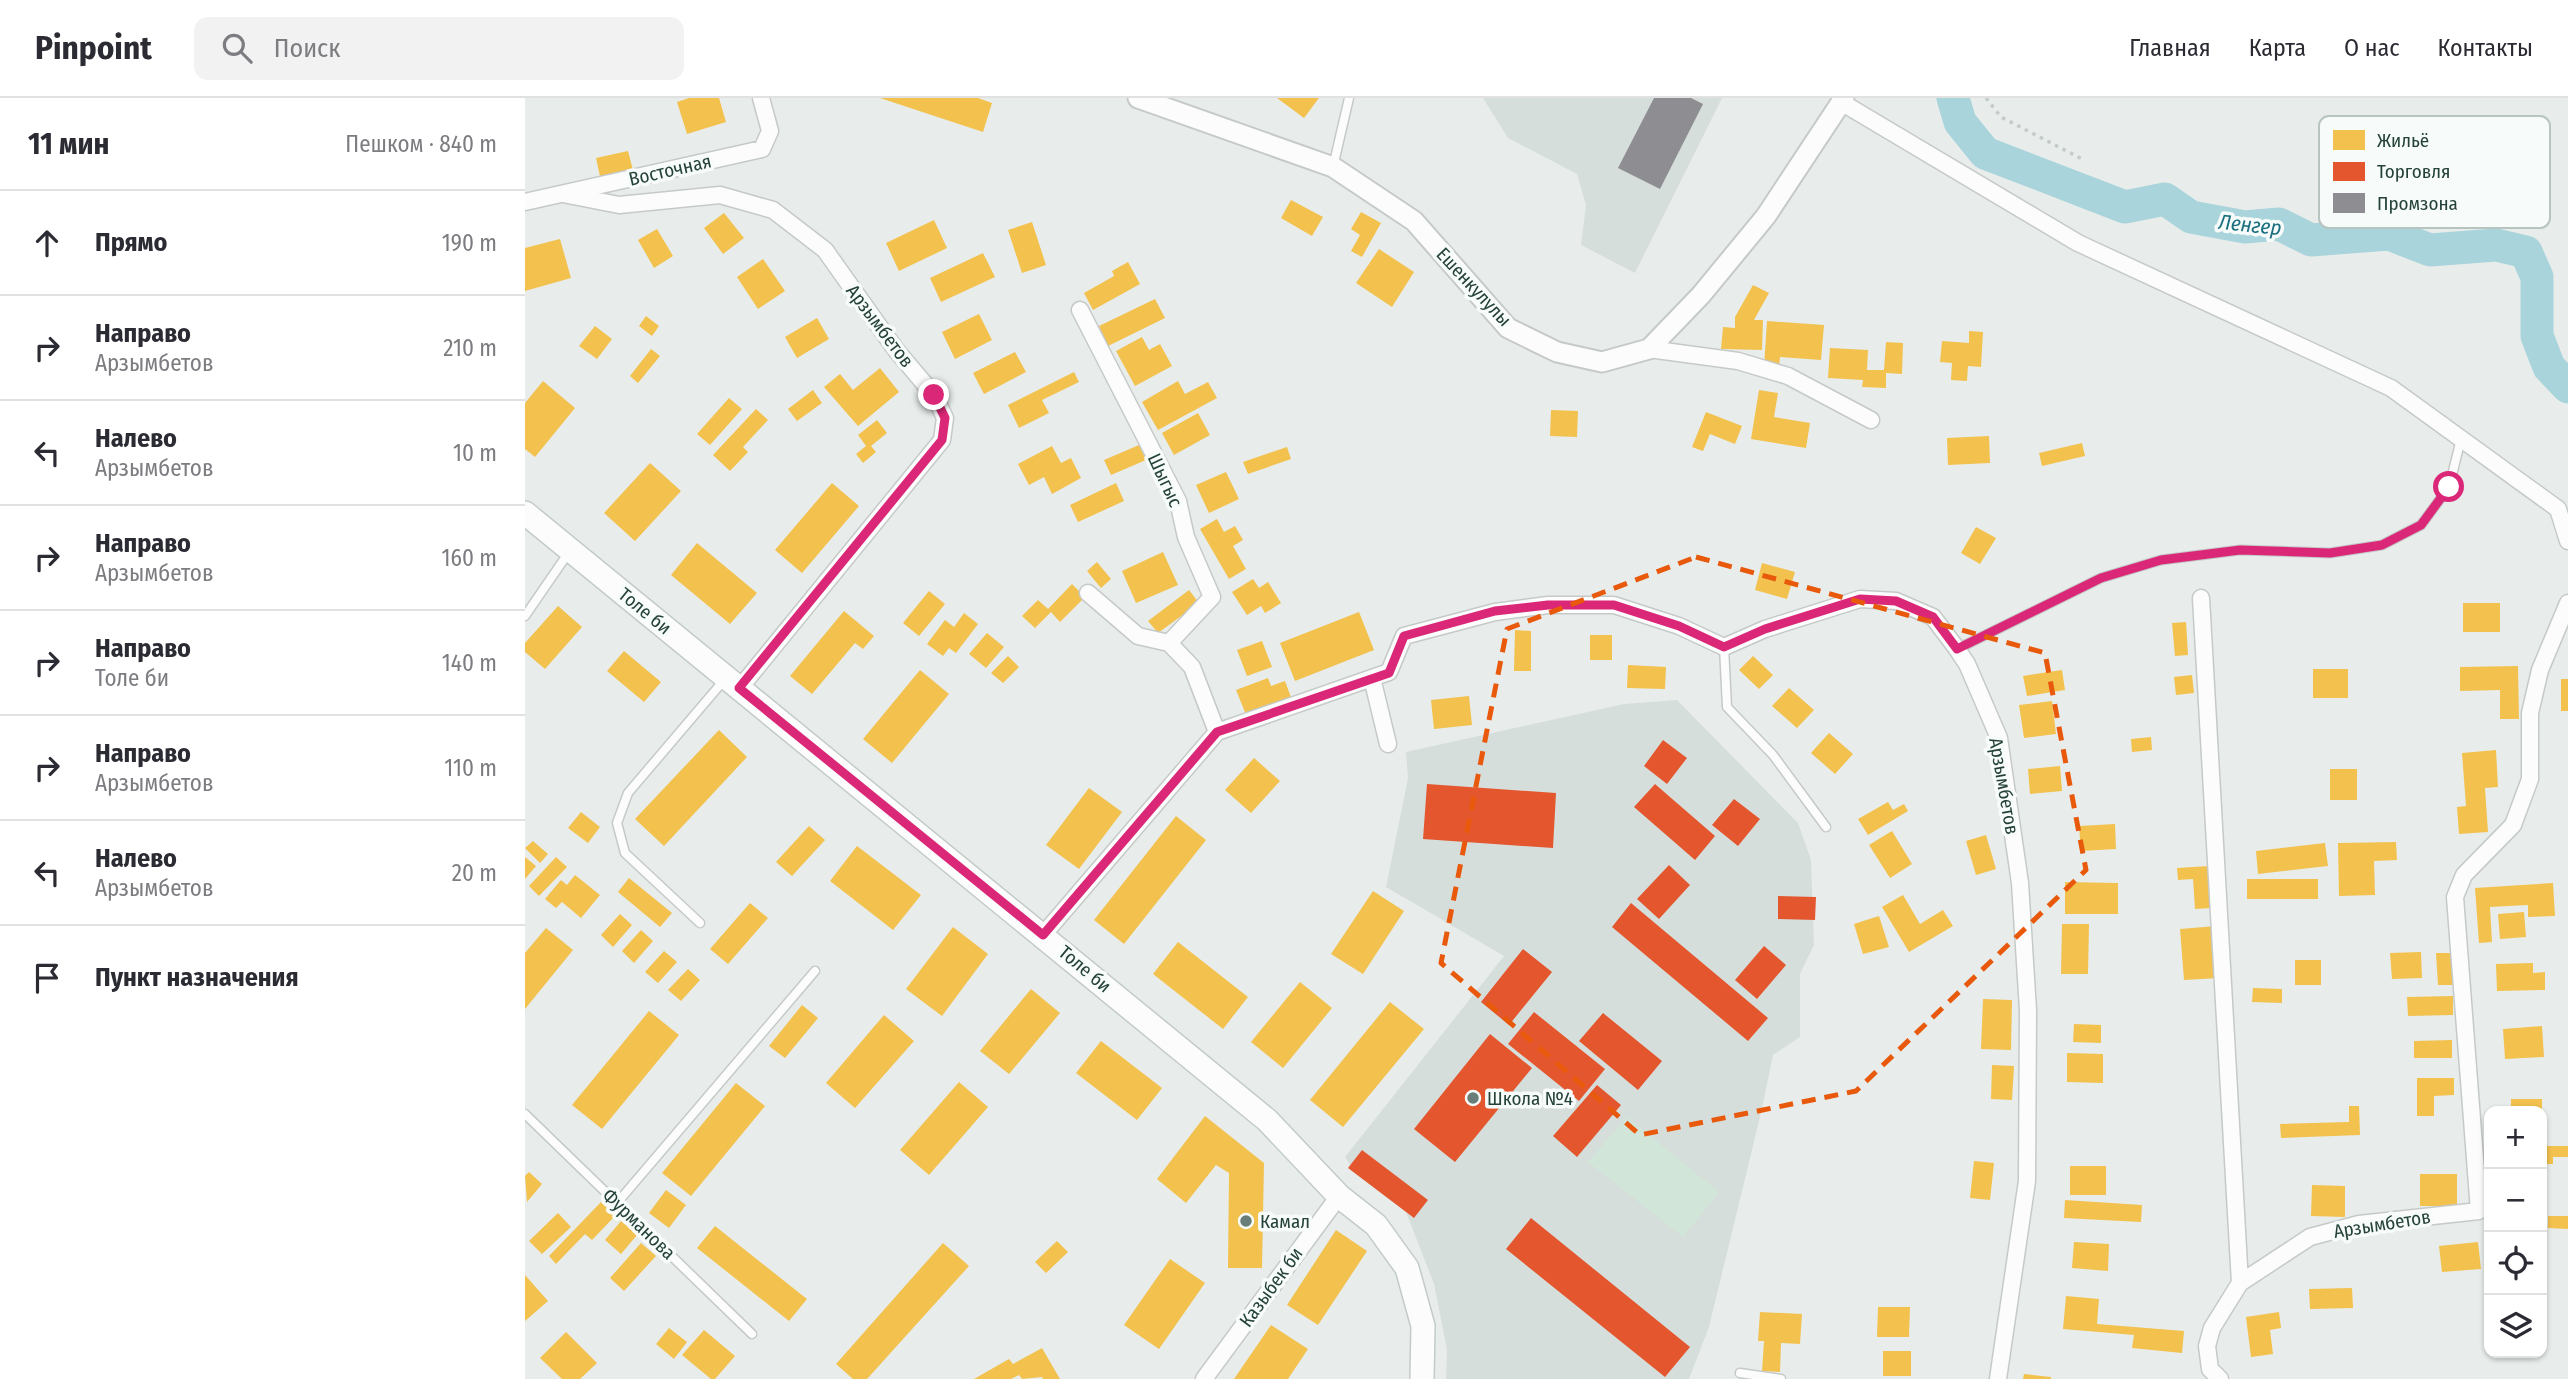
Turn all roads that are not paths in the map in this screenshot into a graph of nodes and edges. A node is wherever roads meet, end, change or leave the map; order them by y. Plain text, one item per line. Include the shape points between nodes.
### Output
1 (761, 98) edge
2 (1138, 98) edge
3 (1349, 98) edge
4 (1842, 100) edge
5 (1333, 167) junction
6 (563, 194) junction
7 (525, 202) edge
8 (1080, 310) dead end
9 (1649, 349) junction
10 (1871, 421) dead end
11 (2461, 439) junction
12 (525, 513) edge
13 (2568, 541) edge
14 (571, 550) junction
15 (1088, 593) dead end
16 (2201, 598) dead end
17 (2568, 603) edge
18 (525, 616) edge
19 (1169, 643) junction
20 (1724, 647) junction
21 (1957, 649) junction
22 (1372, 678) junction
23 (733, 683) junction
24 (1217, 732) junction
25 (1388, 744) dead end
26 (1826, 827) dead end
27 (700, 923) dead end
28 (1043, 935) junction
29 (815, 971) dead end
30 (525, 1114) edge
31 (1339, 1196) junction
32 (617, 1203) junction
33 (2240, 1283) junction
34 (752, 1334) dead end
35 (1740, 1373) dead end
36 (1204, 1379) edge
37 (1422, 1379) edge
38 (1781, 1379) edge
39 (1998, 1379) edge
40 (2220, 1379) edge

1 - 6 street, Восточная via 770,131 762,149
2 - 5 street, Ешенкулулы
3 - 5 lane
4 - 9 street via 1766,216
4 - 11 street via 2078,243 2391,388
5 - 9 street, Ешенкулулы via 1414,220 1508,328 1557,352 1602,362
6 - 7 street, Восточная
6 - 23 street, Арзымбетов via 619,205 720,195 773,210 825,250 934,395 945,418 942,440
8 - 19 street, Шыгыс via 1178,501 1186,537 1212,597
9 - 10 street via 1738,361 1788,376
11 - 13 street via 2558,509
11 - 21 lane via 2449,487 2421,525 2382,545 2330,553 2240,550 2161,560 2101,578
12 - 14 main road, Толе би
14 - 18 lane
14 - 23 main road, Толе би
15 - 19 street via 1138,636
16 - 33 street
17 - 33 street, Арзымбетов via 2540,670 2530,713 2530,779 2513,825 2464,874 2455,898 2479,1211 2359,1224 2310,1237
19 - 24 street via 1192,667
20 - 21 street, Арзымбетов via 1860,599 1896,601 1933,617
20 - 22 street via 1679,626 1614,605 1548,605 1495,611 1404,636 1389,673
20 - 26 lane via 1727,707 1773,755
21 - 39 street, Арзымбетов via 1999,738 2020,883 2028,1010 2027,1181
22 - 24 street
22 - 25 street
23 - 27 lane via 628,793 617,823 625,853
23 - 28 main road, Толе би
24 - 28 street
28 - 31 main road, Толе би via 1267,1120
29 - 32 lane
30 - 32 lane, Фурманова
31 - 36 street, Казыбек би
31 - 37 main road, Толе би via 1376,1225 1407,1268 1423,1326
32 - 34 lane, Фурманова
33 - 40 street, Арзымбетов via 2212,1328 2207,1346 2210,1369
35 - 38 lane

